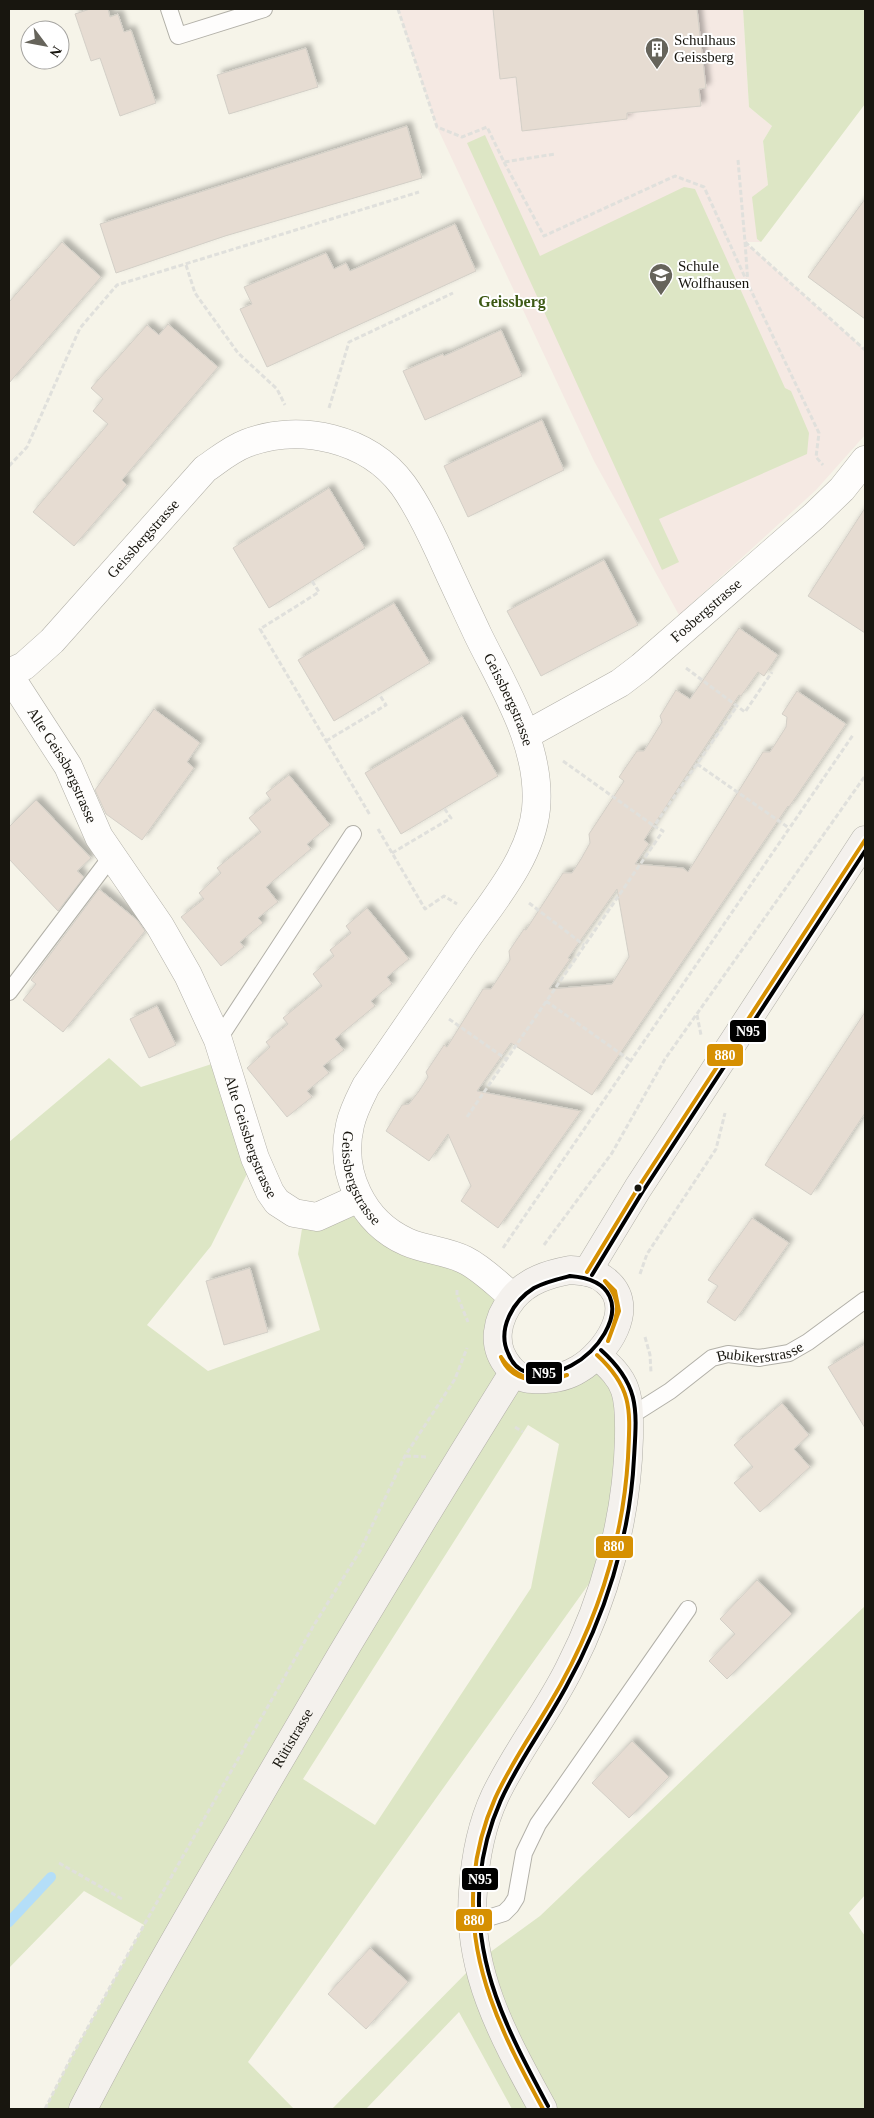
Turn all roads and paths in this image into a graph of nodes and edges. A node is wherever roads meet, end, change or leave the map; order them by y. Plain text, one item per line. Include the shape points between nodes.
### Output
1 (169, 9) edge
2 (264, 9) edge
3 (398, 9) edge
4 (555, 154) dead end
5 (738, 160) dead end
6 (504, 162) junction
7 (419, 192) dead end
8 (745, 242) junction
9 (186, 264) junction
10 (748, 284) junction
11 (454, 293) dead end
12 (865, 350) edge
13 (311, 435) junction
14 (818, 459) dead end
15 (865, 460) edge
16 (9, 466) edge
17 (312, 581) dead end
18 (663, 649) junction
19 (772, 672) dead end
20 (9, 674) edge
21 (379, 694) dead end
22 (736, 706) junction
23 (526, 735) junction
24 (853, 735) dead end
25 (326, 741) junction
26 (697, 764) junction
27 (865, 776) edge
28 (444, 808) dead end
29 (654, 826) junction
30 (789, 828) junction
31 (353, 834) dead end
32 (865, 840) edge
33 (392, 853) junction
34 (111, 857) junction
35 (504, 884) junction
36 (480, 920) junction
37 (584, 945) junction
38 (9, 992) edge
39 (425, 1001) junction
40 (546, 1001) junction
41 (218, 1040) junction
42 (506, 1059) junction
43 (631, 1061) junction
44 (467, 1117) dead end
45 (359, 1198) junction
46 (539, 1252) dead end
47 (474, 1265) junction
48 (587, 1272) junction
49 (514, 1298) junction
50 (865, 1300) edge
51 (469, 1326) dead end
52 (468, 1343) dead end
53 (597, 1355) junction
54 (513, 1372) junction
55 (629, 1417) junction
56 (512, 1425) dead end
57 (523, 1432) dead end
58 (688, 1609) dead end
59 (59, 1863) dead end
60 (122, 1899) dead end
61 (472, 1923) junction
62 (45, 2109) edge
63 (83, 2109) edge
64 (543, 2109) edge

1 - 2 lane via 178,36
3 - 6 path via 437,127 462,137 487,126
4 - 6 path
5 - 8 path
6 - 10 path via 544,236 675,176 704,187
7 - 9 path
8 - 10 path
8 - 12 path
9 - 13 path via 195,293 238,353 277,389
9 - 16 path via 117,285 80,328 27,447
10 - 14 path via 819,433
11 - 13 path via 349,342
13 - 20 street, Geissbergstrasse via 275,436 247,443 223,455 205,470 52,641 24,666
13 - 23 street, Geissbergstrasse via 346,443 367,453 402,483 424,520
15 - 18 street, Fosbergstrasse via 842,489 814,516
17 - 25 path via 319,592 260,629
18 - 22 path
18 - 23 street, Fosbergstrasse via 620,683
19 - 22 path via 746,712
20 - 34 street, Alte Geissbergstrasse via 68,766 91,821
21 - 25 path via 386,705
22 - 26 path
23 - 29 path
23 - 35 street, Geissbergstrasse via 536,784 536,808 527,844
24 - 30 path
25 - 33 path
26 - 29 path
26 - 30 path
27 - 46 path via 665,1059 612,1153
28 - 33 path via 452,818
29 - 37 path via 663,831
30 - 43 path
31 - 41 lane
32 - 48 main road via 638,1188
33 - 36 path via 425,909 444,896
34 - 38 lane
34 - 41 street, Alte Geissbergstrasse via 172,944
35 - 36 street, Geissbergstrasse
35 - 37 path
36 - 39 street, Geissbergstrasse
37 - 40 path
39 - 42 path
39 - 45 street, Geissbergstrasse via 357,1103 347,1144 349,1166
40 - 42 path
40 - 43 path
41 - 45 street, Alte Geissbergstrasse via 255,1158 277,1202 294,1213 316,1217
42 - 44 path
43 - 47 path via 499,1253 489,1247
45 - 47 street, Geissbergstrasse via 380,1225 394,1235 408,1243 455,1256
47 - 49 street, Geissbergstrasse
47 - 51 path via 457,1295
48 - 49 main road via 570,1270 549,1275 532,1282
48 - 53 main road via 607,1281 619,1302 616,1327
49 - 54 main road via 498,1328 497,1345
50 - 55 lane, Bubikerstrasse via 789,1353 759,1358 728,1354 712,1358
52 - 62 path via 455,1379 405,1456 360,1551 314,1625 150,1914
53 - 54 main road via 580,1369 549,1380 527,1379
53 - 55 main road via 613,1370 625,1389
54 - 63 main road, Rütistrasse via 292,1738
55 - 61 main road via 626,1488 601,1591 569,1670 495,1797 483,1830 477,1861
56 - 57 path
58 - 61 lane via 538,1824 524,1853 516,1898 511,1906 504,1913
59 - 60 path
61 - 64 main road via 487,1997 505,2040

